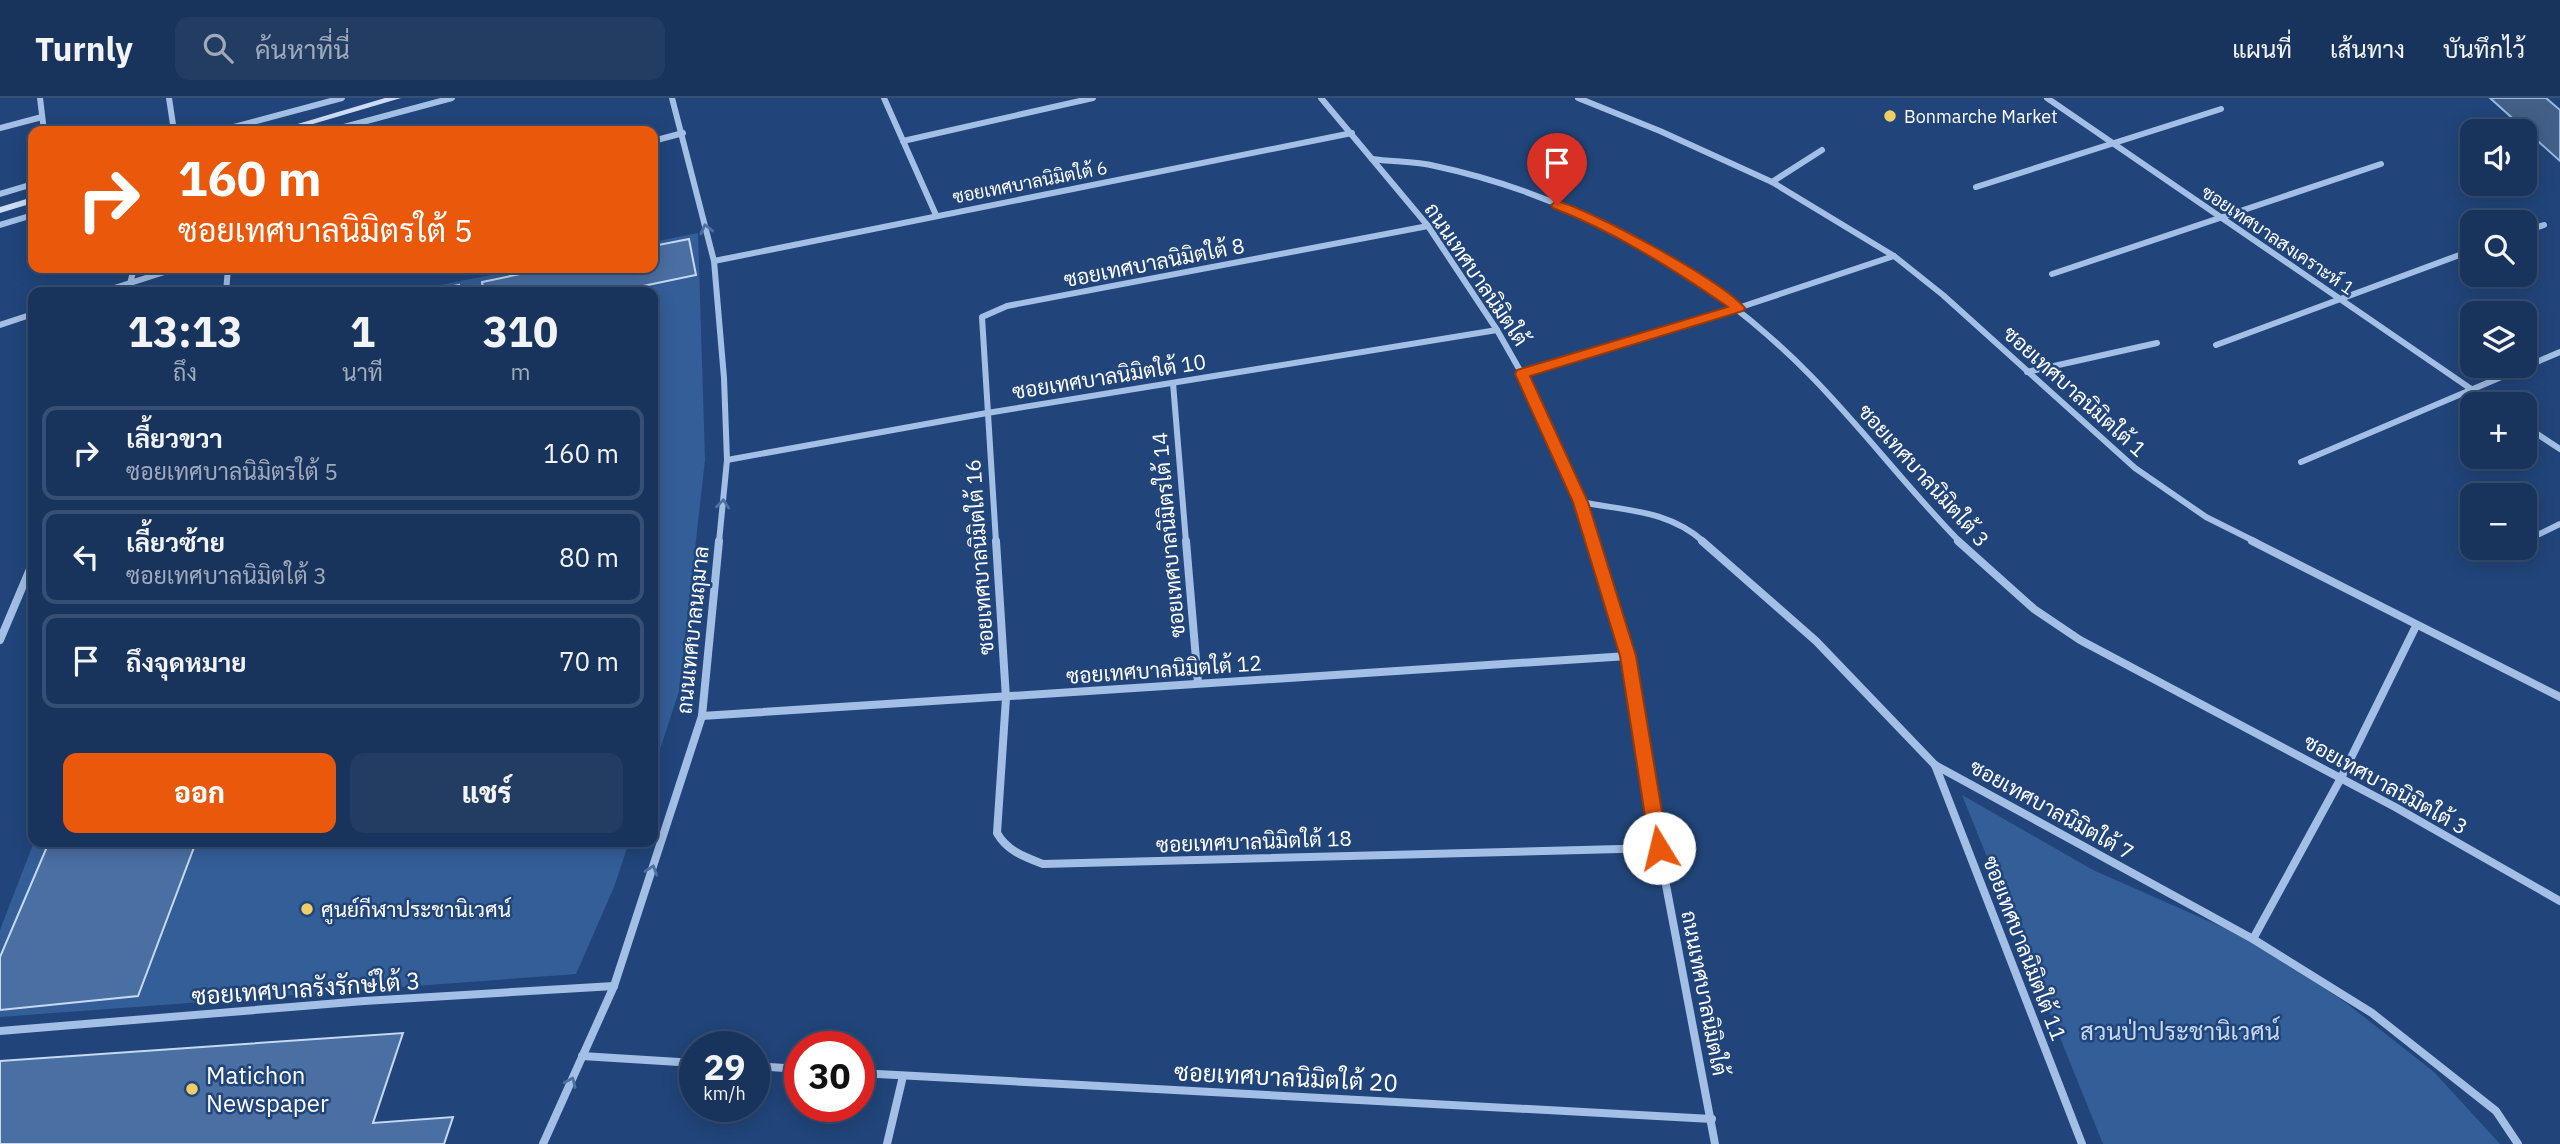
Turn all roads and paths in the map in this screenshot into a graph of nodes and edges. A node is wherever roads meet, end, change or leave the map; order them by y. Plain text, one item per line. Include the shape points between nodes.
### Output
1 (41, 98) edge
2 (169, 98) edge
3 (341, 98) edge
4 (396, 98) edge
5 (452, 98) edge
6 (672, 98) edge
7 (884, 98) edge
8 (1093, 98) edge
9 (1321, 98) edge
10 (1578, 98) edge
11 (2047, 98) edge
12 (2221, 109) dead end
13 (42, 117) junction
14 (43, 126) edge
15 (173, 126) edge
16 (237, 126) edge
17 (297, 126) edge
18 (348, 126) edge
19 (0, 128) edge
20 (683, 133) junction
21 (1352, 133) junction
22 (658, 140) edge
23 (903, 141) junction
24 (2112, 143) junction
25 (1822, 150) dead end
26 (1372, 159) junction
27 (2381, 164) dead end
28 (1772, 182) junction
29 (28, 186) edge
30 (1976, 187) dead end
31 (0, 194) edge
32 (28, 202) edge
33 (0, 210) edge
34 (936, 215) junction
35 (28, 217) edge
36 (2220, 218) junction
37 (0, 225) edge
38 (2544, 225) dead end
39 (1429, 226) junction
40 (2537, 227) edge
41 (2460, 255) edge
42 (1894, 256) junction
43 (714, 261) junction
44 (133, 273) edge
45 (161, 273) edge
46 (2052, 274) dead end
47 (130, 283) junction
48 (118, 287) edge
49 (129, 287) edge
50 (2338, 298) junction
51 (1738, 308) junction
52 (28, 316) edge
53 (0, 325) edge
54 (1497, 330) junction
55 (2157, 343) dead end
56 (2216, 345) dead end
57 (2560, 352) edge
58 (2027, 372) junction
59 (1522, 374) junction
60 (1173, 383) junction
61 (2470, 389) junction
62 (2475, 392) edge
63 (987, 413) junction
64 (2537, 434) edge
65 (2560, 449) edge
66 (727, 460) junction
67 (2301, 462) dead end
68 (1581, 502) junction
69 (2560, 524) edge
70 (2537, 535) edge
71 (28, 574) edge
72 (2416, 626) junction
73 (0, 640) edge
74 (1628, 656) junction
75 (1198, 683) junction
76 (2560, 697) edge
77 (1006, 698) junction
78 (702, 716) junction
79 (1935, 765) junction
80 (2341, 778) junction
81 (1659, 848) junction
82 (2560, 901) edge
83 (2253, 939) junction
84 (614, 986) junction
85 (0, 1031) edge
86 (582, 1055) junction
87 (679, 1062) edge
88 (875, 1074) edge
89 (904, 1076) junction
90 (1712, 1119) junction
91 (543, 1144) edge
92 (887, 1144) edge
93 (1715, 1144) edge
94 (2082, 1144) edge
95 (2518, 1144) edge

1 - 13 street
2 - 15 street
3 - 16 street
4 - 17 street
5 - 18 street
6 - 20 street, ถนนเทศบาลนฤมาล
7 - 23 street
8 - 23 street
9 - 21 street, ถนนเทศบาลนิมิตใต้
10 - 28 street, ซอยเทศบาลนิมิตใต้ 1
11 - 24 street, ซอยเทศบาลสงเคราะห์ 1
12 - 24 street
13 - 14 street
13 - 19 street
20 - 22 street
43 -> 20 street, ถนนเทศบาลนฤมาล
21 - 26 street, ถนนเทศบาลนิมิตใต้
21 - 34 street, ซอยเทศบาลนิมิตใต้ 6
23 - 34 street
24 - 30 street
24 - 36 street, ซอยเทศบาลสงเคราะห์ 1
25 - 28 street
26 - 39 street, ถนนเทศบาลนิมิตใต้
26 - 51 street, ซอยเทศบาลนิมิตใต้ 3 via 1432,165 1510,186 1581,214 1685,271
27 - 36 street
28 - 42 street, ซอยเทศบาลนิมิตใต้ 1
29 - 31 street
32 - 33 street
34 - 43 street, ซอยเทศบาลนิมิตใต้ 6
35 - 37 street
36 - 46 street
36 - 50 street, ซอยเทศบาลสงเคราะห์ 1
38 - 40 street
39 - 54 street, ถนนเทศบาลนิมิตใต้
39 - 63 street, ซอยเทศบาลนิมิตใต้ 8 via 996,309 982,317 981,323
41 - 50 street
42 - 51 street
42 - 58 street, ซอยเทศบาลนิมิตใต้ 1
43 - 66 street, ถนนเทศบาลนฤมาล
44 - 47 street
45 - 47 street
47 - 48 street
47 - 49 street
50 - 56 street
50 - 61 street, ซอยเทศบาลสงเคราะห์ 1
51 - 59 street
51 - 80 street, ซอยเทศบาลนิมิตใต้ 3 via 1809,374 1935,519 2035,609 2079,640
52 - 53 street
54 - 59 street, ถนนเทศบาลนิมิตใต้
54 - 60 street, ซอยเทศบาลนิมิตใต้ 10
55 - 58 street
57 - 61 street
58 - 72 street, ซอยเทศบาลนิมิตใต้ 1 via 2134,468 2206,517
59 - 68 street, ถนนเทศบาลนิมิตใต้
60 - 63 street, ซอยเทศบาลนิมิตใต้ 10
60 - 75 street, ซอยเทศบาลนิมิตรใต้ 14
61 - 62 street, ซอยเทศบาลสงเคราะห์ 1
61 - 67 street
63 - 66 street, ซอยเทศบาลนิมิตใต้ 10
63 - 77 street, ซอยเทศบาลนิมิตใต้ 16
64 - 65 street
78 -> 66 street, ถนนเทศบาลนฤมาล
68 - 74 street, ถนนเทศบาลนิมิตใต้
68 - 79 street, ซอยเทศบาลนิมิตใต้ 7 via 1671,519 1701,538 1816,641
69 - 70 street
71 - 73 street
72 - 76 street, ซอยเทศบาลนิมิตใต้ 1
72 - 80 street
74 - 75 street, ซอยเทศบาลนิมิตใต้ 12
74 - 81 street, ถนนเทศบาลนิมิตใต้
75 - 77 street, ซอยเทศบาลนิมิตใต้ 12
77 - 78 street, ซอยเทศบาลนิมิตใต้ 12
77 - 81 street, ซอยเทศบาลนิมิตใต้ 18 via 997,833 1001,843 1043,864
84 -> 78 street, ถนนเทศบาลนฤมาล
79 - 83 street, ซอยเทศบาลนิมิตใต้ 7
79 - 94 street, ซอยเทศบาลนิมิตใต้ 11
80 - 82 street, ซอยเทศบาลนิมิตใต้ 3
80 - 83 street
81 - 90 street, ถนนเทศบาลนิมิตใต้
83 - 95 street, ซอยเทศบาลนิมิตใต้ 7 via 2372,1013 2432,1058 2496,1111
84 - 85 street, ซอยเทศบาลรังรักษ์ใต้ 3
84 - 86 street, ถนนเทศบาลนฤมาล
86 - 87 street
91 -> 86 street, ถนนเทศบาลนฤมาล
88 - 89 street, ซอยเทศบาลนิมิตใต้ 20
89 - 90 street, ซอยเทศบาลนิมิตใต้ 20
89 - 92 street
90 - 93 street, ถนนเทศบาลนิมิตใต้

